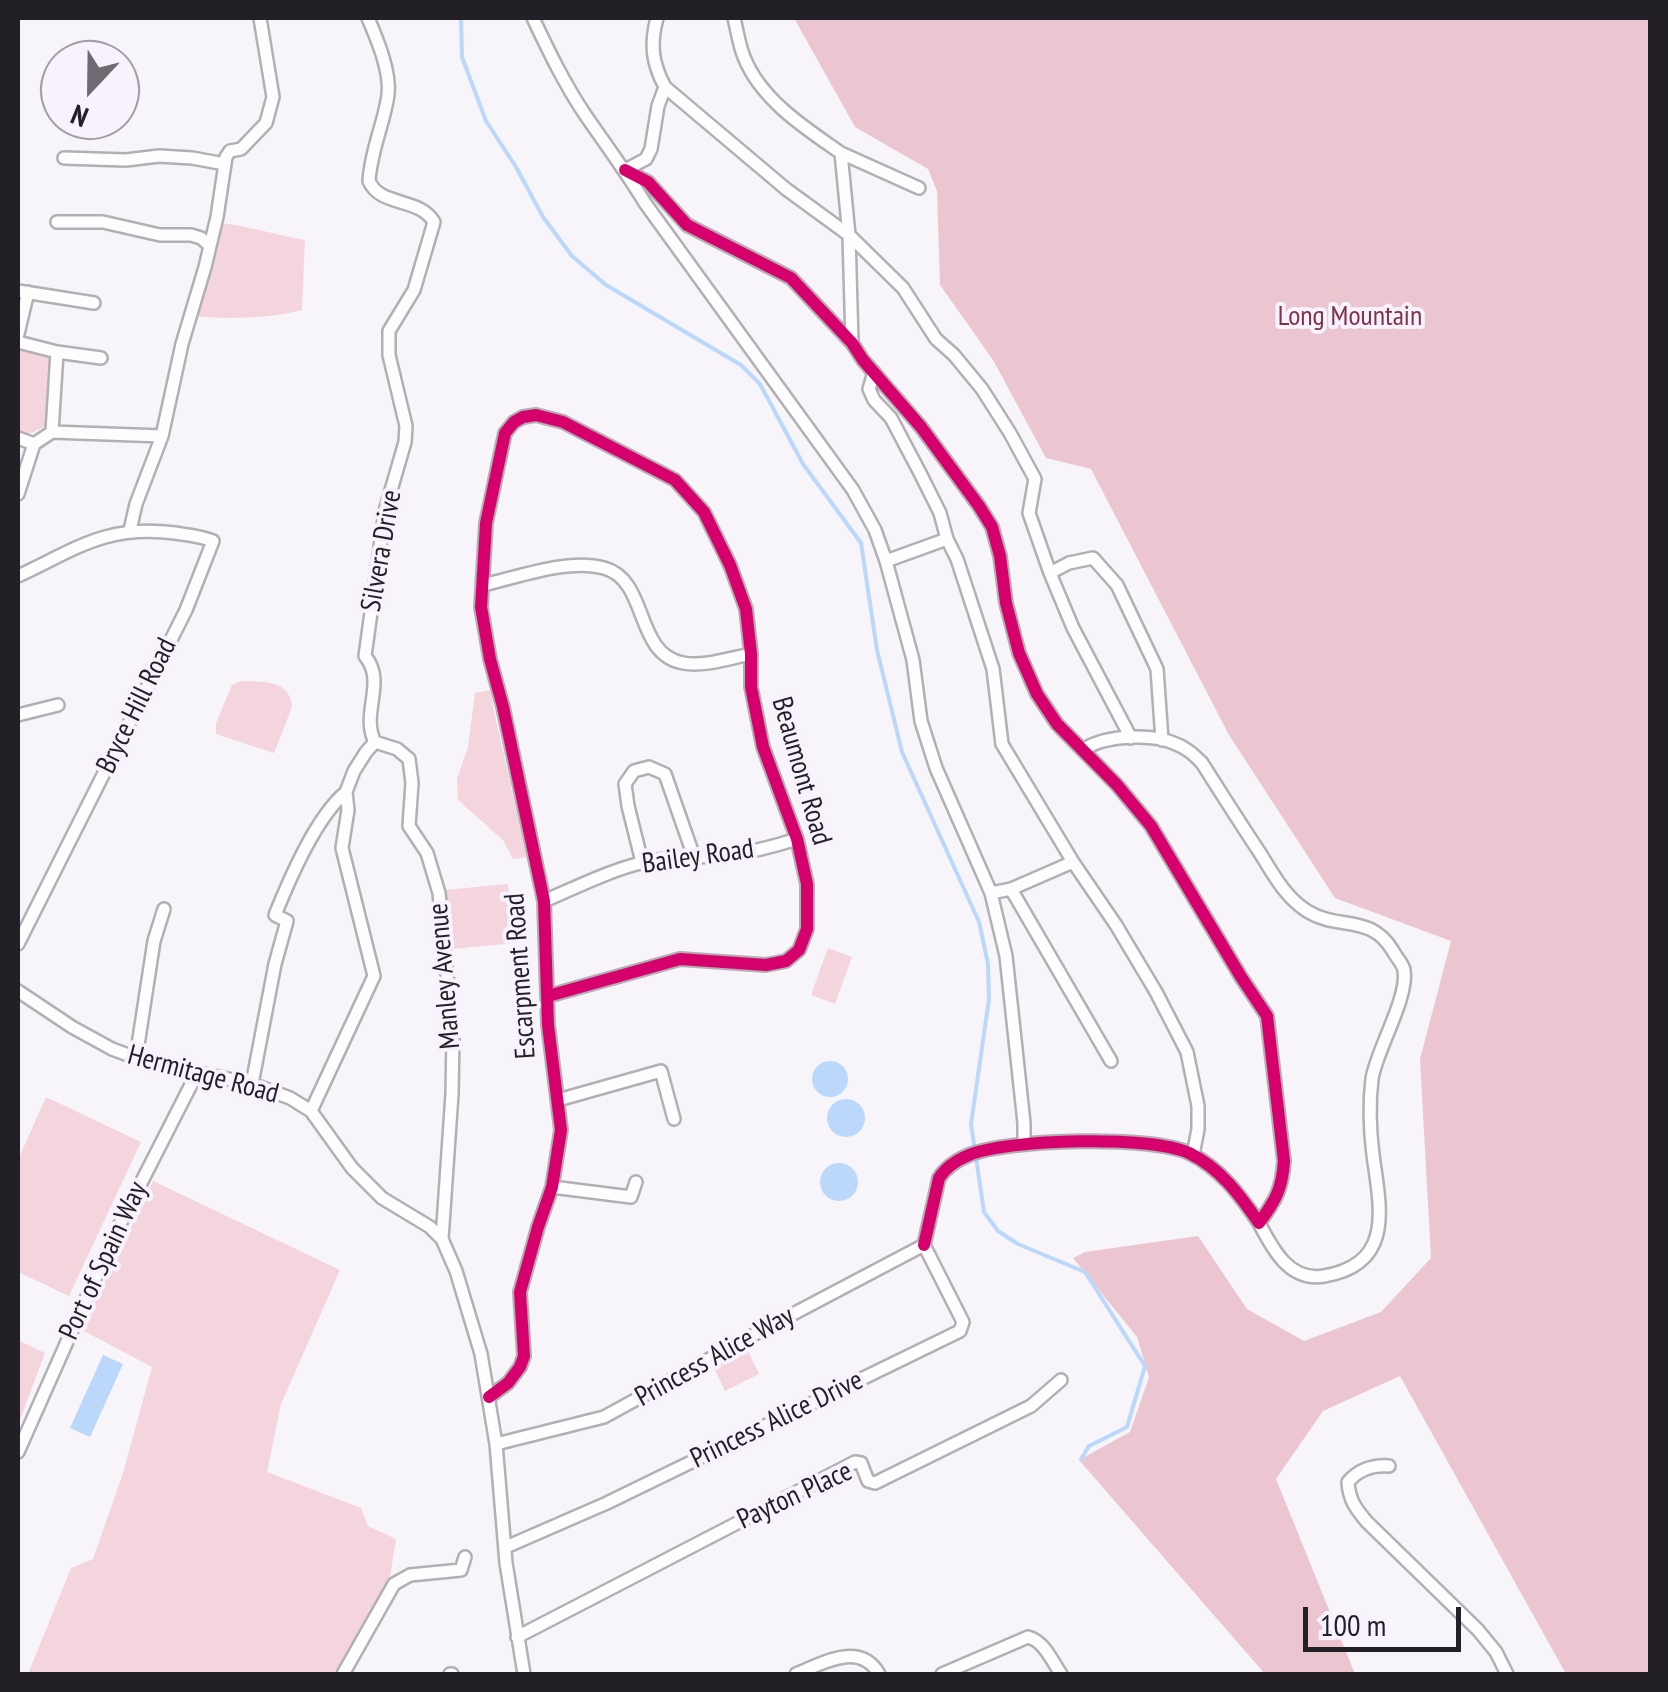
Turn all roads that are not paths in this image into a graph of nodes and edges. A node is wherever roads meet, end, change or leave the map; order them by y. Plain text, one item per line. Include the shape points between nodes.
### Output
1 (260, 18) edge
2 (368, 18) edge
3 (533, 18) edge
4 (657, 18) edge
5 (734, 18) edge
6 (665, 87) junction
7 (842, 153) junction
8 (64, 158) dead end
9 (225, 164) junction
10 (625, 170) junction
11 (919, 188) dead end
12 (56, 222) dead end
13 (849, 236) junction
14 (210, 246) junction
15 (23, 292) edge
16 (94, 302) dead end
17 (18, 334) edge
18 (18, 342) edge
19 (852, 343) junction
20 (56, 352) junction
21 (101, 358) dead end
22 (874, 372) junction
23 (514, 422) joint
24 (52, 432) junction
25 (162, 436) junction
26 (18, 438) edge
27 (34, 444) junction
28 (18, 494) edge
29 (130, 530) junction
30 (947, 539) junction
31 (886, 561) junction
32 (1050, 573) junction
33 (18, 576) edge
34 (483, 585) junction
35 (752, 654) junction
36 (58, 705) dead end
37 (18, 715) edge
38 (1131, 738) junction
39 (1162, 740) junction
40 (375, 742) junction
41 (1083, 750) junction
42 (346, 792) junction
43 (797, 839) junction
44 (694, 857) junction
45 (642, 862) junction
46 (1073, 862) junction
47 (1011, 889) junction
48 (991, 893) junction
49 (544, 901) junction
50 (164, 909) dead end
51 (18, 944) edge
52 (18, 991) edge
53 (548, 996) junction
54 (136, 1058) junction
55 (1111, 1061) dead end
56 (197, 1073) junction
57 (252, 1084) junction
58 (558, 1100) junction
59 (310, 1112) junction
60 (674, 1118) dead end
61 (1024, 1144) junction
62 (1193, 1155) junction
63 (636, 1182) dead end
64 (552, 1187) junction
65 (1259, 1222) junction
66 (442, 1239) junction
67 (924, 1245) junction
68 (1061, 1380) dead end
69 (489, 1396) junction
70 (496, 1444) junction
71 (18, 1452) edge
72 (1388, 1466) dead end
73 (506, 1547) junction
74 (465, 1557) dead end
75 (517, 1637) junction
76 (343, 1674) edge
77 (524, 1674) edge
78 (796, 1674) edge
79 (879, 1674) edge
80 (942, 1674) edge
81 (1061, 1674) edge
82 (1507, 1674) edge

1 - 9 street via 270,112
2 - 40 street, Silvera Drive via 388,80 368,181 376,193 424,209 434,222 414,290 389,331 406,426 385,511 364,656 375,684 369,722
3 - 10 street via 556,68
4 - 6 street via 654,67
5 - 7 street via 744,58 762,89
6 - 10 street via 646,159
6 - 13 street
7 - 11 street
7 - 13 street
8 - 9 street via 159,156
9 - 14 street
10 - 19 street via 648,182 687,225 791,278
10 - 31 street via 853,490
12 - 14 street via 192,235
13 - 19 street
13 - 32 street via 903,288 1010,433 1036,479 1029,513
14 - 25 street
15 - 16 street
15 - 17 street
18 - 20 street
19 - 22 street
20 - 21 street
20 - 24 street
22 - 30 street via 874,400 920,472
22 - 41 street via 992,527 1018,653 1057,724
23 - 34 street, Escarpment Road via 505,433 486,523
23 - 35 street, Beaumont Road via 536,415 563,422 674,480 704,512 730,565
24 - 25 street
24 - 27 street
25 - 29 street
26 - 27 street
27 - 28 street
29 - 33 street via 86,542
29 - 51 street, Bryce Hill Road via 214,544
30 - 31 street
30 - 46 street via 993,669 1002,744
31 - 48 street via 936,768
32 - 38 street
32 - 39 street via 1093,558 1116,585 1157,669
34 - 35 street via 567,565 602,567 618,573 666,657 684,663
34 - 49 street, Escarpment Road via 490,659
35 - 43 street, Beaumont Road via 763,746
36 - 37 street
38 - 39 street
38 - 41 street via 1094,742
39 - 65 street via 1202,763 1290,897 1313,914 1379,933 1404,968 1372,1077 1380,1202 1373,1246 1342,1270 1307,1276 1282,1262
40 - 42 street
40 - 66 street, Manley Avenue via 409,758 409,826 439,893 453,1036
41 - 65 street via 1151,826 1268,1016 1284,1161 1282,1185
42 - 57 street via 323,820 275,915 287,921
42 - 59 street via 342,848 374,976
43 - 44 street, Bailey Road
43 - 53 street, Beaumont Road via 807,929 786,961 766,966 680,959
44 - 45 street, Bailey Road
44 - 45 street via 665,774 649,768 634,771 625,784
45 - 49 street, Bailey Road
46 - 47 street
46 - 62 street via 1188,1052 1198,1106
47 - 48 street
47 - 55 street
48 - 61 street via 1006,956
49 - 53 street, Escarpment Road
50 - 54 street
52 - 54 street, Hermitage Road
53 - 58 street, Escarpment Road
54 - 56 street, Hermitage Road
56 - 57 street, Hermitage Road
56 - 71 street, Port of Spain Way via 114,1236
57 - 59 street, Hermitage Road
58 - 60 street via 661,1071
58 - 64 street, Escarpment Road via 561,1130
59 - 66 street, Hermitage Road via 382,1198
61 - 62 street via 1134,1142
61 - 67 street via 975,1153 944,1169
62 - 65 street via 1228,1181
63 - 64 street via 630,1198
64 - 69 street, Escarpment Road via 520,1292 524,1356 508,1382
66 - 69 street
67 - 70 street, Princess Alice Way via 604,1417
67 - 73 street, Princess Alice Drive via 963,1322 960,1331
68 - 75 street, Payton Place via 1031,1406 875,1483 855,1462
69 - 70 street
70 - 73 street
72 - 82 street via 1375,1465 1348,1482 1354,1506 1478,1630
73 - 75 street
74 - 76 street via 461,1570 410,1575 394,1584
75 - 77 street
78 - 79 street via 854,1656
80 - 81 street via 1028,1638 1040,1643

